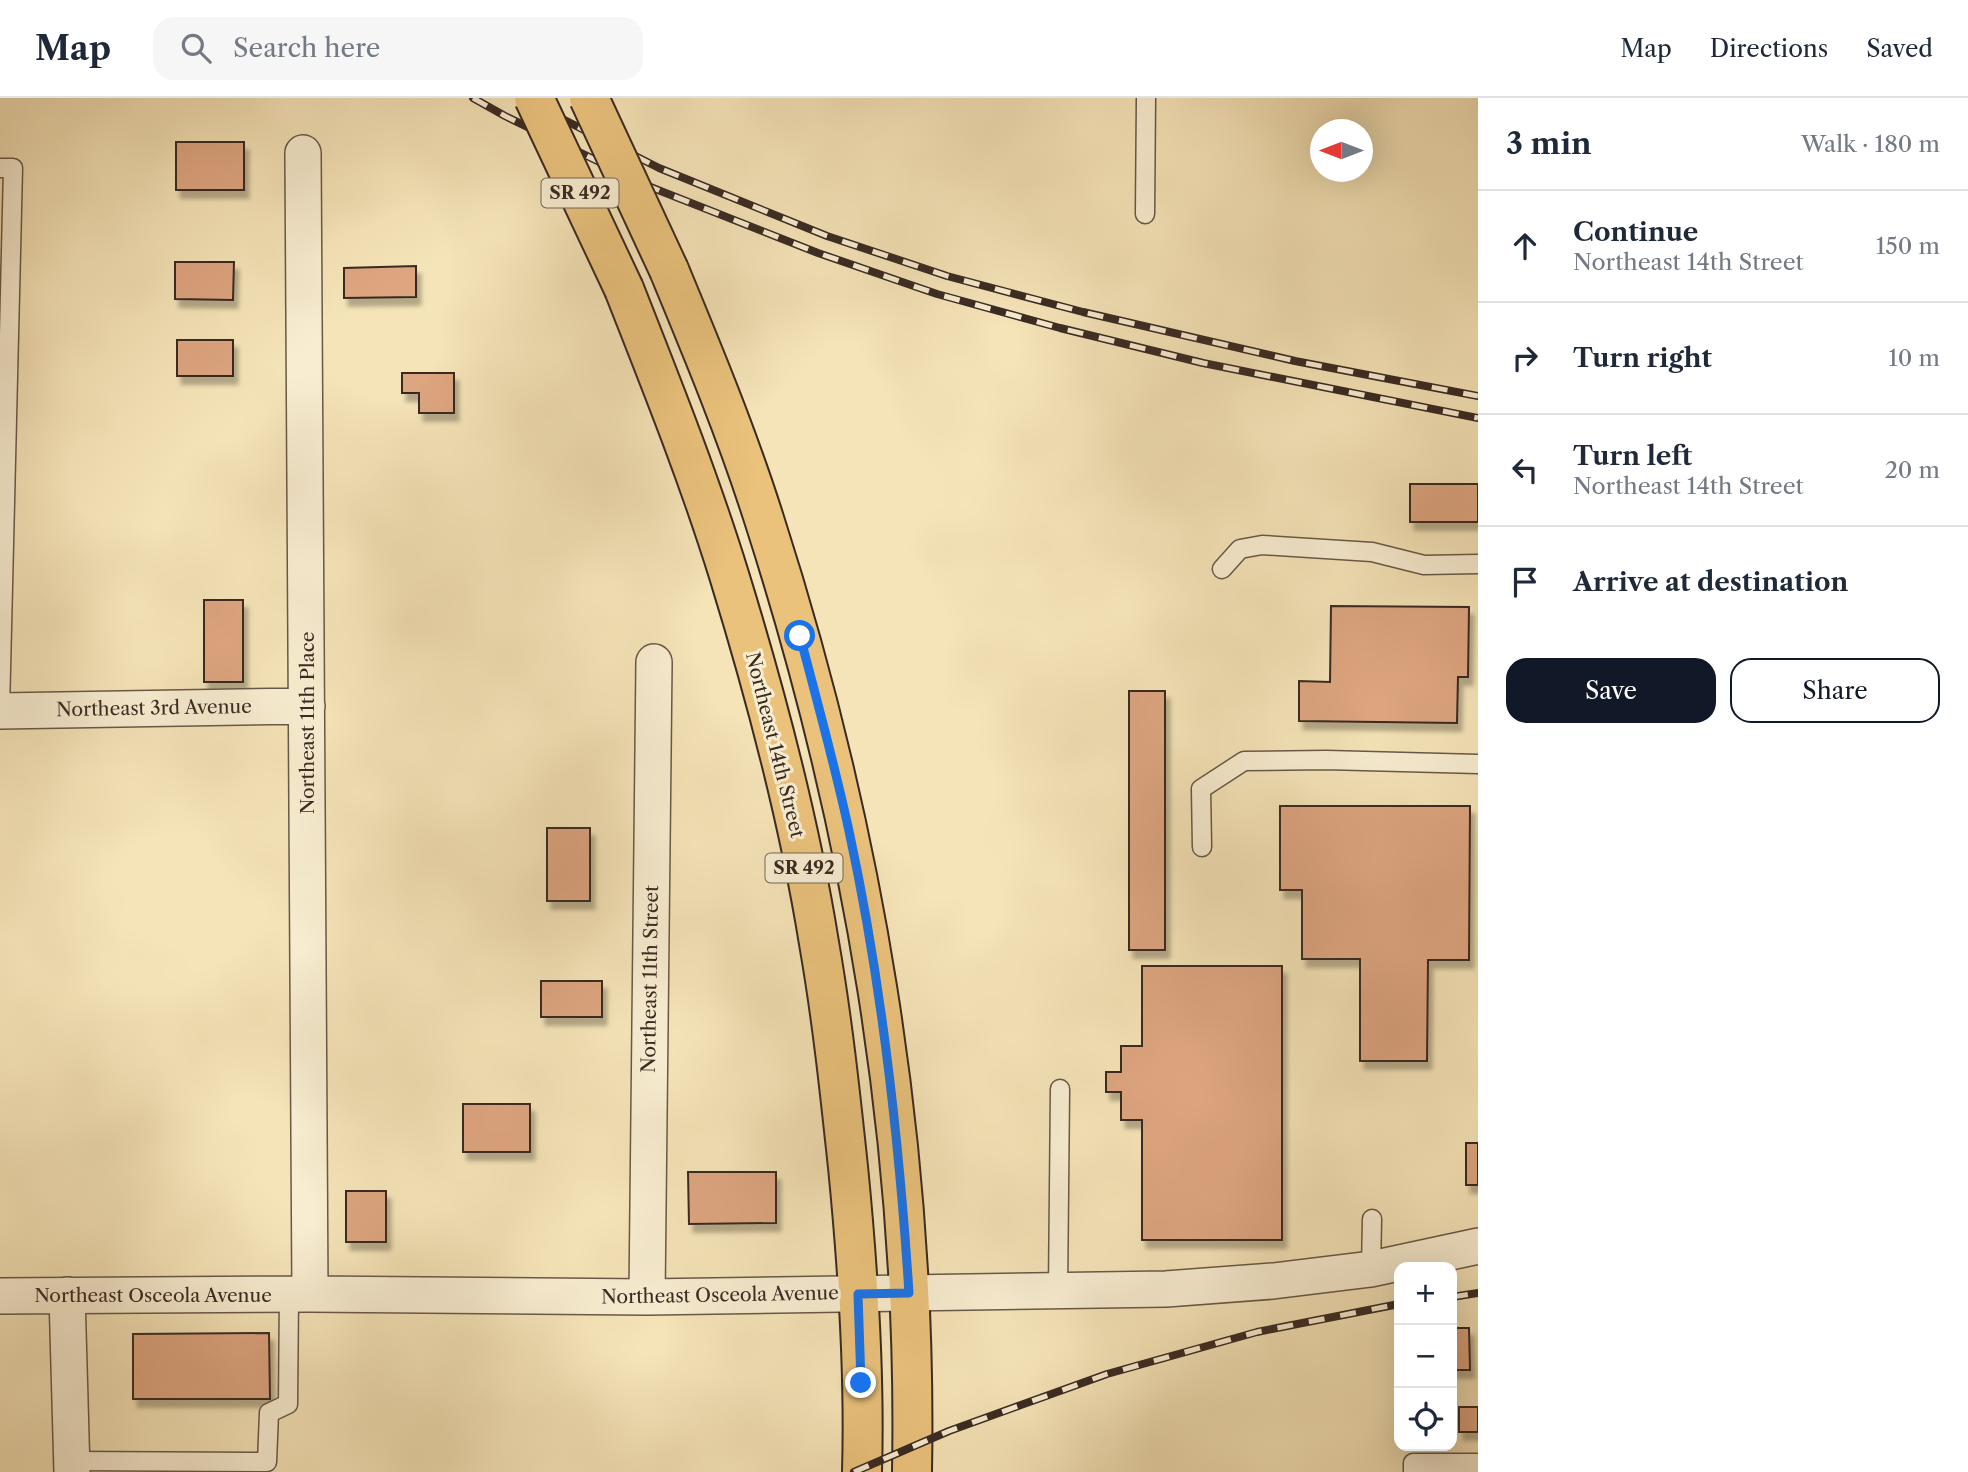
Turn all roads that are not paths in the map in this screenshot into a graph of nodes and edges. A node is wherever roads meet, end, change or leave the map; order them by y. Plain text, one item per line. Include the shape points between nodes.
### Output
1 (534, 98) edge
2 (589, 98) edge
3 (1146, 98) edge
4 (303, 153) dead end
5 (0, 168) edge
6 (1145, 214) dead end
7 (1478, 564) edge
8 (1222, 569) dead end
9 (1, 651) edge
10 (654, 662) dead end
11 (307, 706) junction
12 (0, 711) edge
13 (1478, 764) edge
14 (1202, 848) dead end
15 (1060, 1089) dead end
16 (1372, 1219) dead end
17 (1478, 1246) edge
18 (1371, 1269) junction
19 (1058, 1291) junction
20 (909, 1293) junction
21 (299, 1294) junction
22 (858, 1294) junction
23 (0, 1296) edge
24 (67, 1296) junction
25 (647, 1297) junction
26 (1478, 1463) edge
27 (71, 1467) edge
28 (862, 1472) edge
29 (912, 1472) edge
30 (1413, 1472) edge

1 - 22 main road, Northeast 14th Street / SR 492, bridge via 624,289 699,485 777,745 819,940 836,1054
2 - 20 main road, SR 492, bridge via 669,270 722,400 764,517 831,750 884,1032
3 - 6 lane
4 - 11 street, Northeast 11th Place
5 - 9 lane via 13,168
7 - 8 lane via 1424,565 1372,552 1262,545 1240,549
9 - 12 lane
10 - 25 street, Northeast 11th Street
11 - 12 street, Northeast 3rd Avenue
11 - 21 street, Northeast 11th Place
13 - 14 lane via 1244,761 1200,789
15 - 19 lane
16 - 18 lane
17 - 18 street, Northeast Osceola Avenue
18 - 19 street, Northeast Osceola Avenue via 1166,1289
19 - 20 street, Northeast Osceola Avenue
20 - 22 street, Northeast Osceola Avenue
20 - 29 main road, SR 492
21 - 24 street, Northeast Osceola Avenue
21 - 25 street, Northeast Osceola Avenue
21 - 27 lane via 289,1404 269,1413 267,1462
22 - 25 street, Northeast Osceola Avenue
22 - 28 main road, Northeast 14th Street / SR 492
23 - 24 street, Northeast Osceola Avenue
24 - 27 street
26 - 30 lane via 1413,1463

